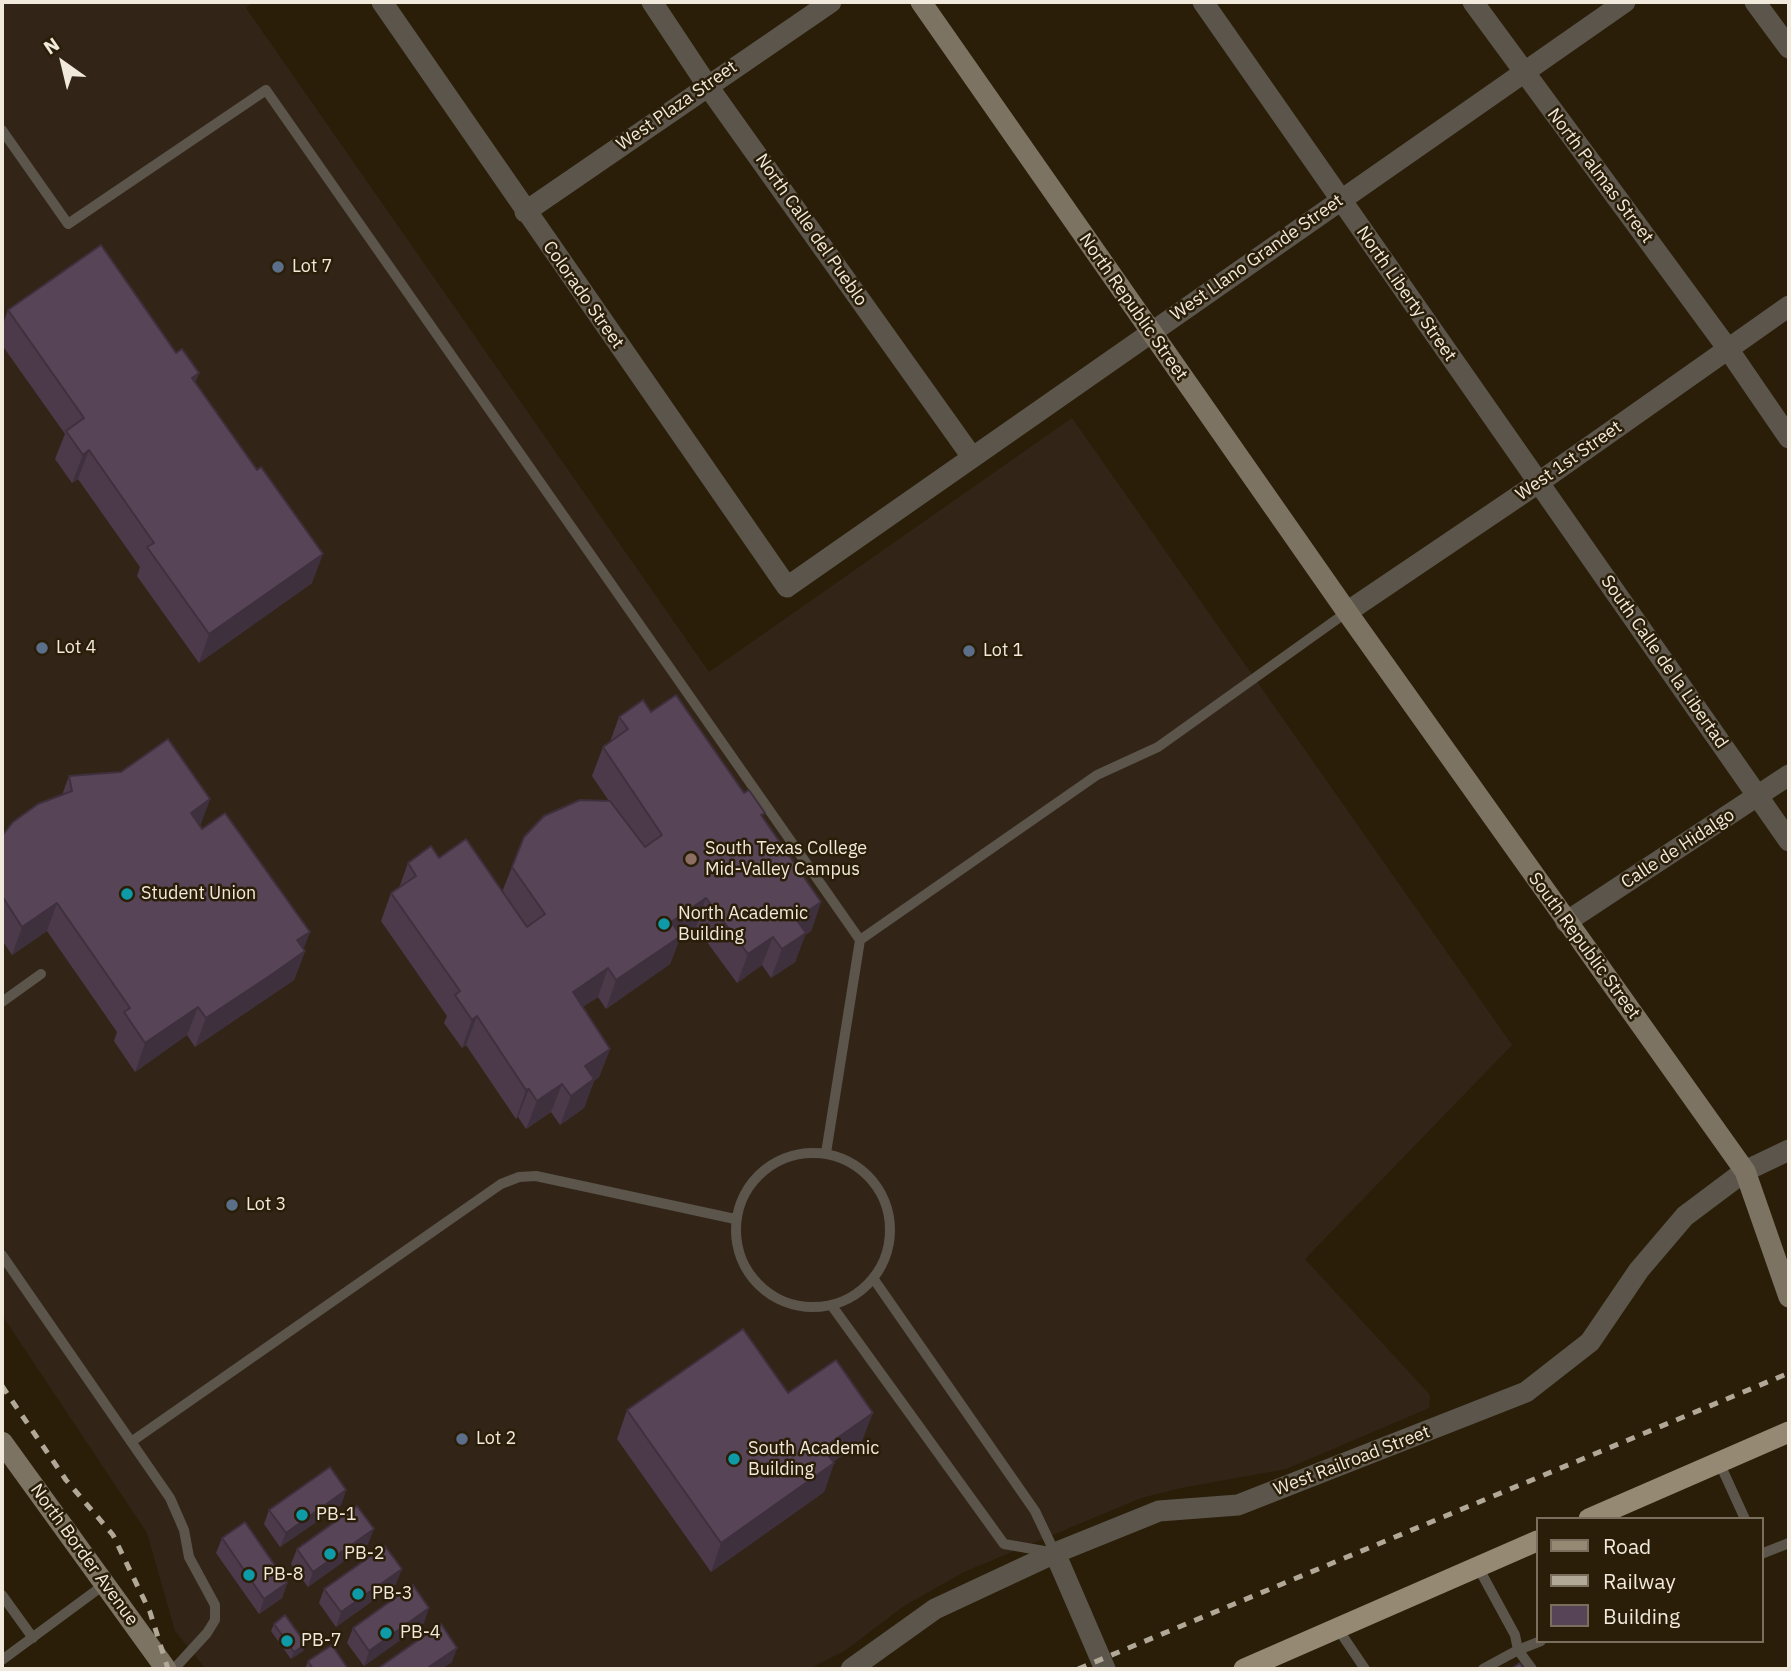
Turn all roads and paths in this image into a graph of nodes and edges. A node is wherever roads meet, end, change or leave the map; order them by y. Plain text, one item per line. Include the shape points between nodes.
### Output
1 (382, 2) edge
2 (652, 2) edge
3 (831, 2) edge
4 (921, 2) edge
5 (1203, 2) edge
6 (1473, 2) edge
7 (1625, 2) edge
8 (1755, 2) edge
9 (1789, 48) edge
10 (1523, 72) junction
11 (707, 85) junction
12 (2, 130) edge
13 (1340, 200) junction
14 (525, 212) junction
15 (1789, 306) edge
16 (1150, 333) junction
17 (1728, 349) junction
18 (1789, 438) edge
19 (972, 457) junction
20 (1538, 483) junction
21 (787, 587) joint
22 (1347, 612) junction
23 (1789, 775) edge
24 (1758, 796) junction
25 (1789, 841) edge
26 (1566, 922) junction
27 (860, 940) junction
28 (41, 974) dead end
29 (2, 1002) edge
30 (1789, 1150) edge
31 (826, 1153) junction
32 (1745, 1171) junction
33 (735, 1219) junction
34 (2, 1255) edge
35 (873, 1278) junction
36 (1789, 1297) edge
37 (832, 1306) junction
38 (1789, 1432) edge
39 (131, 1442) junction
40 (5, 1451) edge
41 (1719, 1462) junction
42 (1594, 1517) edge
43 (1744, 1517) edge
44 (1536, 1541) edge
45 (1789, 1543) edge
46 (1055, 1553) junction
47 (1763, 1553) edge
48 (1478, 1567) junction
49 (105, 1584) junction
50 (2, 1595) edge
51 (1338, 1629) junction
52 (33, 1638) junction
53 (1536, 1643) edge
54 (1518, 1650) junction
55 (2, 1660) edge
56 (166, 1669) edge
57 (174, 1669) edge
58 (851, 1669) edge
59 (1105, 1669) edge
60 (1244, 1669) edge
61 (1365, 1669) edge
62 (1483, 1669) edge
63 (1532, 1669) edge

1 - 14 street, Colorado Street
2 - 11 street, North Calle del Pueblo
3 - 11 street, West Plaza Street
4 - 16 street, North Republic Street
5 - 13 street, North Liberty Street
6 - 10 street, North Palmas Street
7 - 10 street, West Llano Grande Street
8 - 9 street
10 - 13 street, West Llano Grande Street
10 - 17 street, North Palmas Street
11 - 14 street, West Plaza Street
11 - 19 street, North Calle del Pueblo
12 - 27 lane via 68,224 266,90
13 - 16 street, West Llano Grande Street
13 - 20 street, North Liberty Street
14 - 21 street, Colorado Street
15 - 17 street, West 1st Street
16 - 19 street, West Llano Grande Street
16 - 22 street, North Republic Street
17 - 18 street, North Palmas Street
17 - 20 street, West 1st Street
19 - 21 street, West Llano Grande Street
20 - 22 street, West 1st Street
20 - 24 street, South Calle de la Libertad
22 - 26 street, South Republic Street
22 - 27 lane via 1158,747 1097,775
23 - 24 street, Calle de Hidalgo
24 - 25 street, South Calle de la Libertad
24 - 26 street, Calle de Hidalgo
26 - 32 street, South Republic Street
27 - 31 lane
28 - 29 lane
30 - 32 street, West Railroad Street
31 - 33 lane via 785,1158 761,1172
31 - 35 lane via 855,1165 873,1181 887,1205 888,1252
32 - 36 street, South Republic Street
32 - 46 street, West Railroad Street via 1685,1216 1639,1270 1590,1342 1526,1392 1238,1505 1159,1511
33 - 37 lane via 735,1240 743,1266 761,1289 785,1303
33 - 39 lane via 536,1176 500,1184
34 - 39 lane
35 - 37 lane via 856,1295
35 - 46 lane via 1035,1511
37 - 46 lane via 1004,1544
38 - 41 main road
39 - 57 lane via 170,1498 184,1530 189,1557 215,1605 215,1620 208,1633
40 - 49 street, North Border Avenue
41 - 42 main road
41 - 43 lane
44 - 48 main road
45 - 47 lane
46 - 58 street, West Railroad Street via 935,1609
46 - 59 street
48 - 51 main road
48 - 54 lane via 1516,1634
49 - 52 lane
49 - 56 street, North Border Avenue
50 - 52 lane
51 - 60 main road
51 - 61 lane
52 - 55 lane
53 - 54 lane
54 - 62 lane
54 - 63 lane

